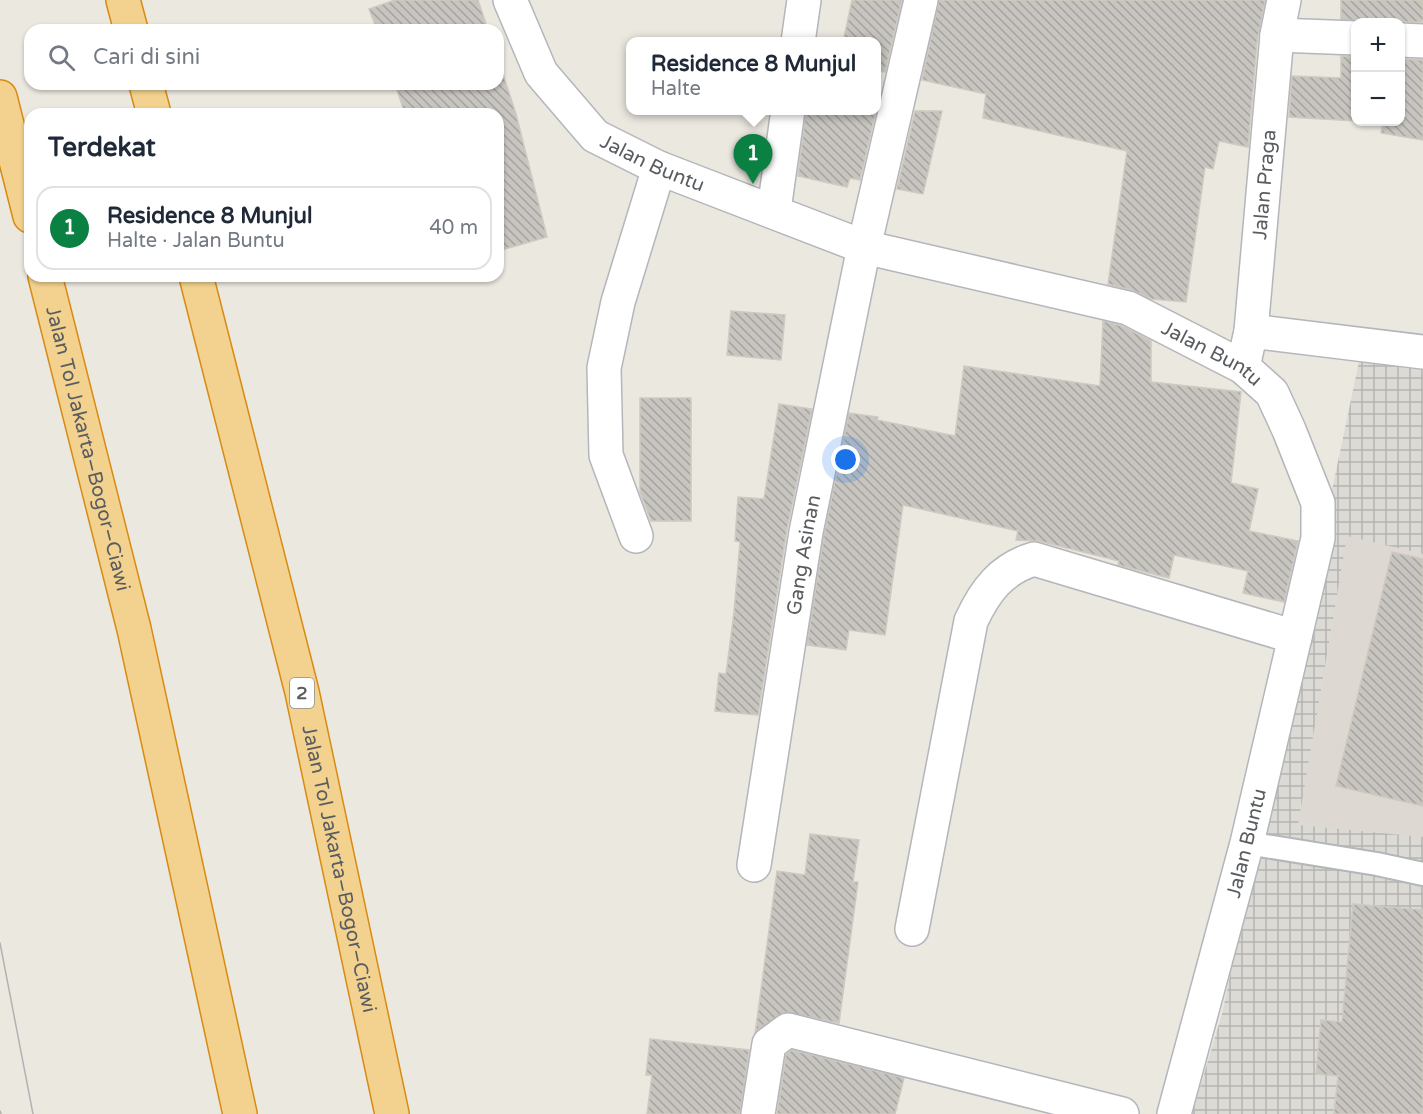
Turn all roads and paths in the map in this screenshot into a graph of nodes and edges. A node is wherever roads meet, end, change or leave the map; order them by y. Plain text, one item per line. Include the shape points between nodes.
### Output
1 (123, 0) edge
2 (510, 0) edge
3 (804, 0) edge
4 (921, 0) edge
5 (1284, 0) edge
6 (130, 24) edge
7 (1277, 35) junction
8 (799, 37) edge
9 (1351, 38) edge
10 (1405, 40) edge
11 (1423, 41) edge
12 (148, 90) edge
13 (0, 97) edge
14 (152, 108) edge
15 (787, 115) edge
16 (659, 168) junction
17 (24, 192) edge
18 (774, 210) junction
19 (864, 247) junction
20 (47, 282) edge
21 (198, 282) edge
22 (1251, 331) junction
23 (1423, 352) edge
24 (1243, 367) junction
25 (636, 536) dead end
26 (1295, 637) junction
27 (1247, 843) junction
28 (754, 865) dead end
29 (1423, 874) edge
30 (912, 929) dead end
31 (240, 1114) edge
32 (392, 1114) edge
33 (758, 1114) edge
34 (1122, 1114) edge
35 (1174, 1114) edge

1 - 6 highway
2 - 16 street, Jalan Buntu via 541,73 595,136
3 - 8 street
4 - 19 street, Gang Asinan
5 - 7 street, Jalan Praga
7 - 9 street
7 - 22 street, Jalan Praga
10 - 11 street
12 - 14 highway
13 - 17 highway
15 - 18 street
16 - 18 street, Jalan Buntu
16 - 25 street via 618,302 604,368 606,455
18 - 19 street, Jalan Buntu
19 - 24 street, Jalan Buntu via 1128,308
19 - 28 street, Gang Asinan via 806,532
20 - 31 highway, Jalan Tol Jakarta–Bogor–Ciawi via 134,629
21 - 32 highway, Jalan Tol Jakarta–Bogor–Ciawi / 2 via 302,692
22 - 23 street
22 - 24 street, Jalan Praga
24 - 26 street, Jalan Buntu via 1272,393 1318,503 1318,538
26 - 27 street, Jalan Buntu
26 - 30 street via 1034,560 1014,565 989,590 971,621
27 - 29 lane
27 - 35 street, Jalan Buntu
33 - 34 street via 769,1044 788,1030

